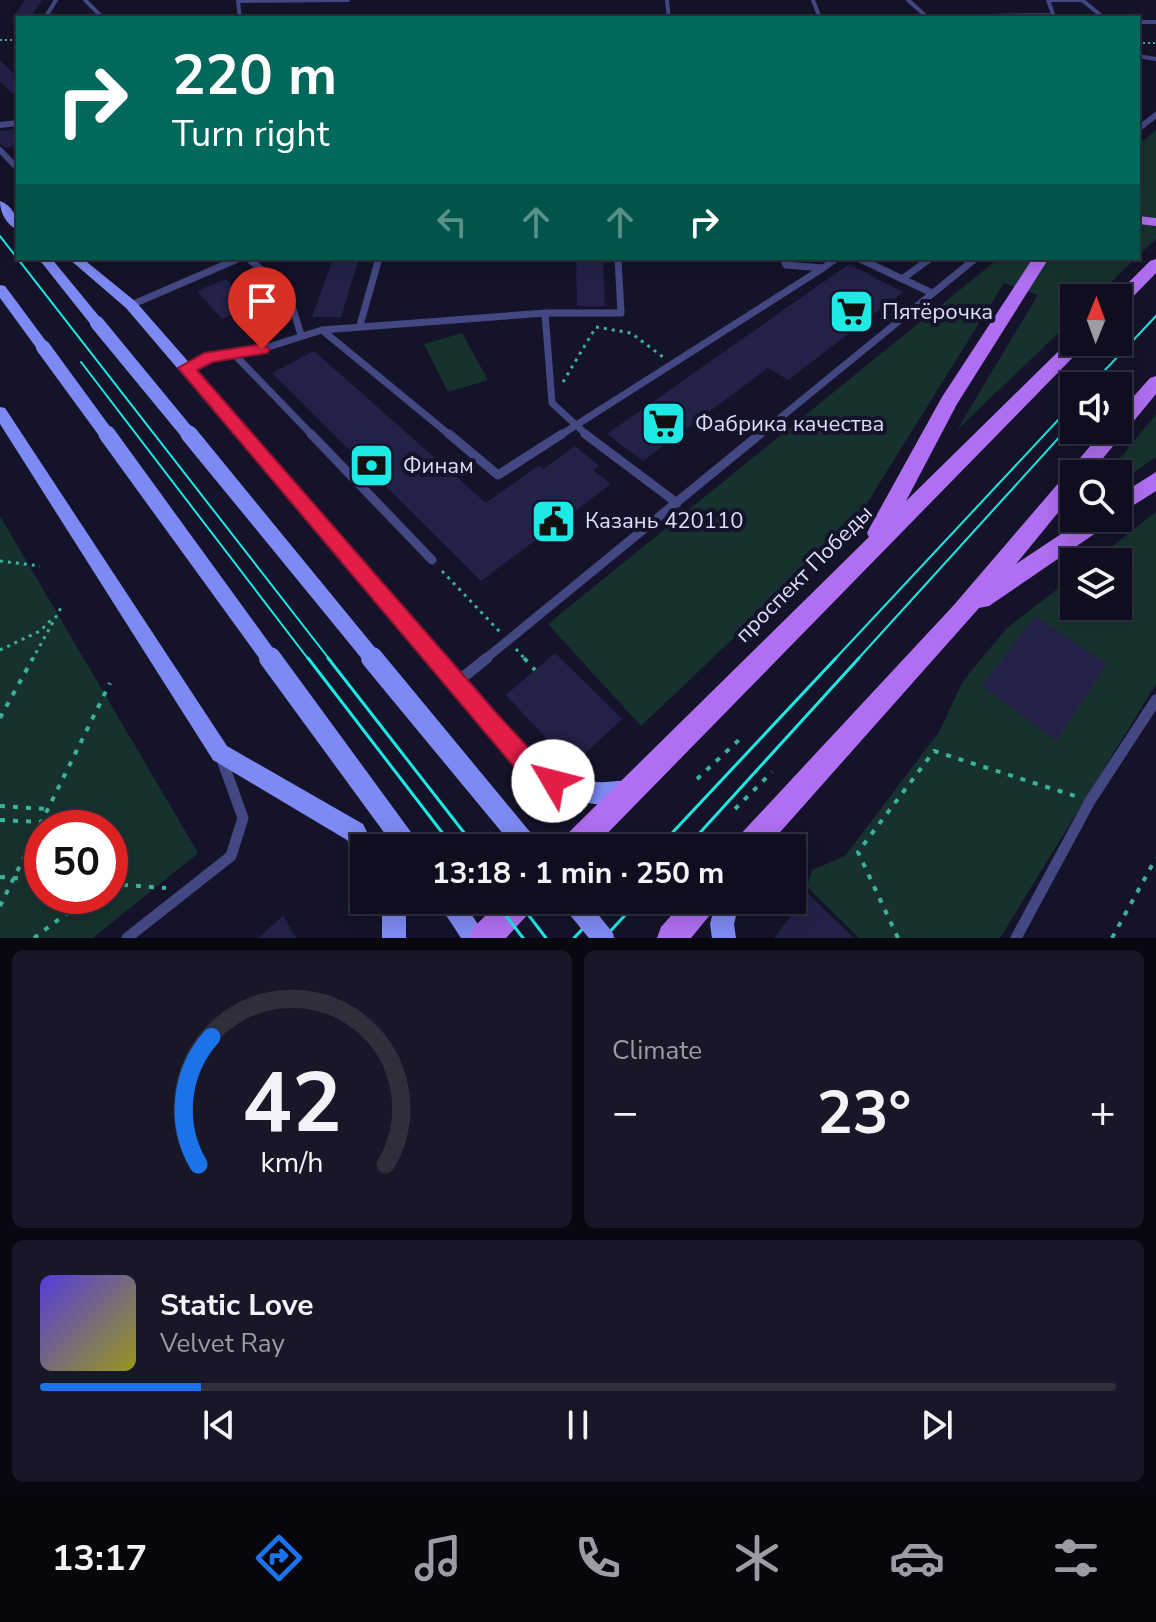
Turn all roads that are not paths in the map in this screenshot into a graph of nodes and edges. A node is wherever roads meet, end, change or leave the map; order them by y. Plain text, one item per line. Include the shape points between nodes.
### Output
1 (85, 0) edge
2 (348, 0) edge
3 (908, 0) edge
4 (1082, 0) edge
5 (238, 1) edge
6 (1152, 14) dead end
7 (101, 16) edge
8 (926, 16) edge
9 (1053, 16) edge
10 (1102, 16) edge
11 (1156, 21) edge
12 (1140, 47) edge
13 (1140, 56) edge
14 (1149, 56) junction
15 (1156, 59) edge
16 (0, 150) edge
17 (16, 167) edge
18 (0, 204) edge
19 (15, 222) edge
20 (46, 260) edge
21 (76, 260) edge
22 (235, 260) edge
23 (250, 260) edge
24 (378, 260) edge
25 (618, 260) edge
26 (784, 260) edge
27 (834, 260) edge
28 (864, 260) edge
29 (928, 260) edge
30 (973, 260) edge
31 (1040, 260) edge
32 (1156, 264) edge
33 (823, 268) junction
34 (902, 279) junction
35 (1132, 288) edge
36 (0, 289) edge
37 (932, 293) junction
38 (131, 305) junction
39 (545, 313) junction
40 (360, 325) junction
41 (322, 330) junction
42 (301, 335) junction
43 (232, 352) junction
44 (1064, 356) edge
45 (186, 368) junction
46 (1156, 382) edge
47 (1132, 410) edge
48 (0, 412) edge
49 (574, 426) junction
50 (1103, 444) edge
51 (1089, 460) edge
52 (1156, 480) edge
53 (1060, 495) edge
54 (1132, 497) edge
55 (677, 503) junction
56 (1081, 532) edge
57 (867, 554) junction
58 (432, 560) road end
59 (961, 613) junction
60 (457, 682) junction
61 (1156, 700) edge
62 (220, 753) junction
63 (628, 791) junction
64 (356, 834) edge
65 (399, 834) edge
66 (517, 834) edge
67 (587, 834) edge
68 (760, 834) edge
69 (394, 914) edge
70 (458, 914) edge
71 (508, 914) edge
72 (583, 914) edge
73 (692, 914) edge
74 (724, 914) edge
75 (127, 938) edge
76 (394, 938) edge
77 (475, 938) edge
78 (485, 938) edge
79 (603, 938) edge
80 (672, 938) edge
81 (724, 938) edge
82 (1016, 938) edge

1 - 7 lane
2 - 5 lane
3 - 8 lane
4 - 9 lane via 1048,0
4 - 10 lane
6 - 11 lane
12 - 14 lane
13 - 14 lane
14 - 15 lane
16 - 17 lane
18 - 19 main road
20 - 66 main road, bridge
21 - 38 main road
22 - 38 lane
23 - 42 lane via 288,293
24 - 40 lane
25 - 39 lane via 621,313
26 - 33 lane via 786,265
27 - 33 lane
28 - 34 lane
29 - 34 lane
30 - 37 lane
31 - 57 main road via 949,402
32 - 35 main road
33 - 49 lane
34 - 37 lane
36 - 65 main road, bridge
37 - 55 lane
38 - 45 main road
39 - 40 lane
39 - 49 lane via 552,403
40 - 41 lane
41 - 42 lane
41 - 49 lane via 498,475
42 - 43 lane via 262,349
43 - 45 lane
43 - 58 lane
44 - 57 main road, проспект Победы
45 - 60 main road
46 - 47 main road
48 - 62 main road
49 - 55 lane
50 - 51 main road
52 - 54 main road
53 - 59 main road
55 - 60 lane
56 - 59 main road
57 - 63 main road, проспект Победы
59 - 68 main road
60 - 63 main road via 530,767 577,792
61 - 82 lane via 1090,801
62 - 64 main road
62 - 75 lane via 243,818 231,856
63 - 67 main road, проспект Победы
69 - 76 main road
70 - 77 main road
71 - 78 main road
72 - 79 main road, bridge
73 - 80 main road
74 - 81 main road

